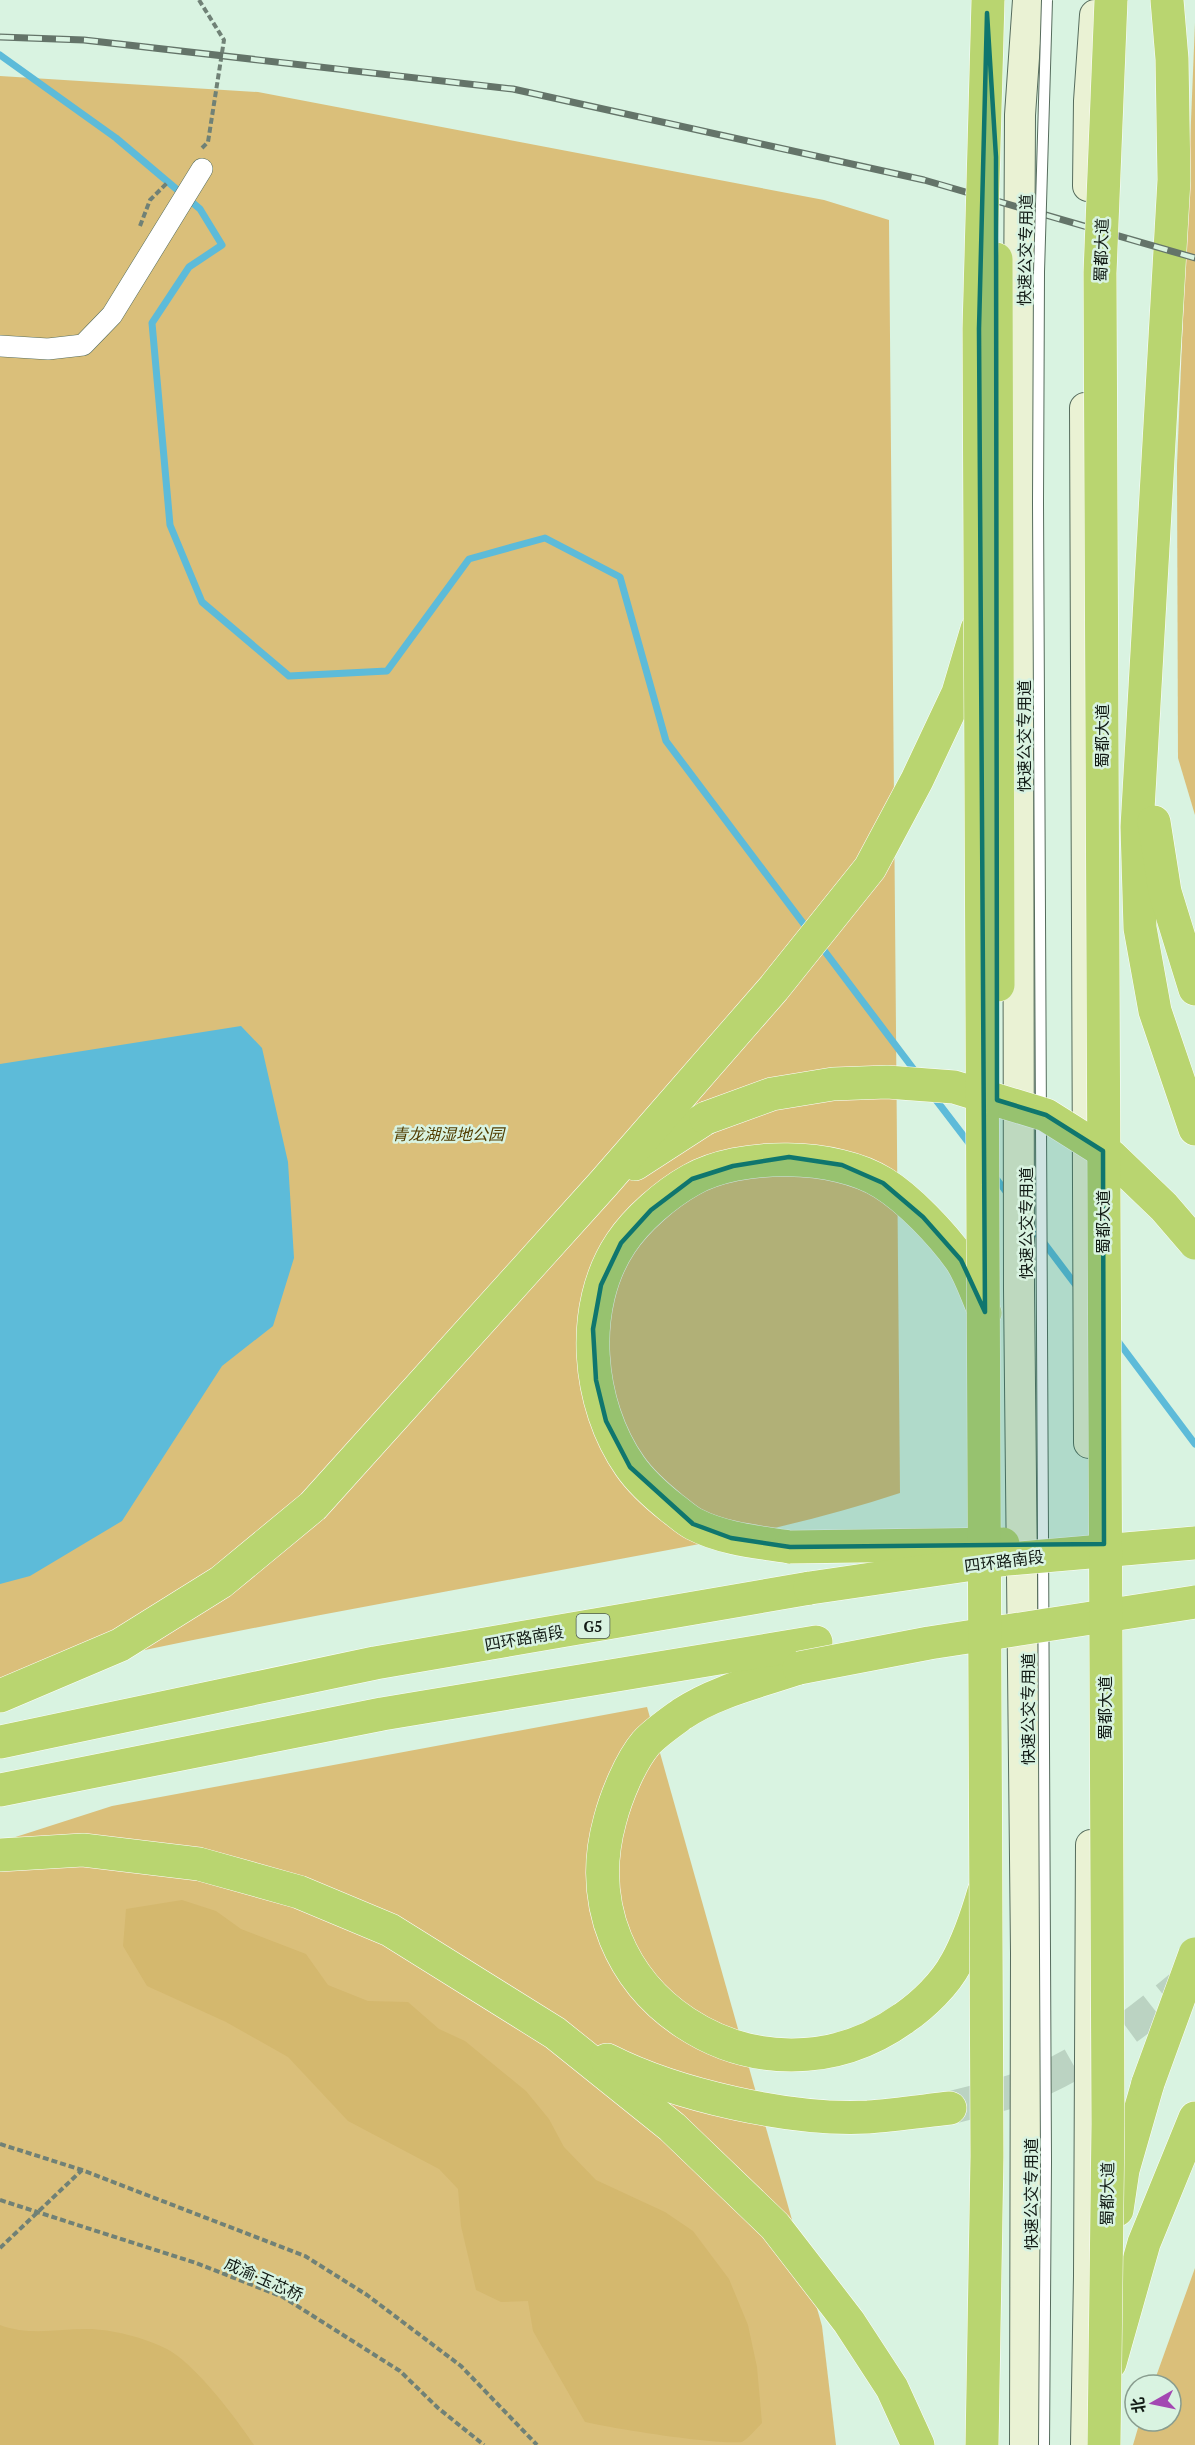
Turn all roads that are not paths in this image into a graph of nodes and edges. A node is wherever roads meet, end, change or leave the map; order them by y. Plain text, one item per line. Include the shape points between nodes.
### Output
1 (987, 0) edge
2 (1028, 0) edge
3 (1047, 0) edge
4 (1096, 0) edge
5 (1111, 0) edge
6 (1167, 0) edge
7 (201, 159) road end
8 (0, 346) edge
9 (998, 558) junction
10 (1142, 705) junction
11 (1195, 989) edge
12 (1195, 1129) edge
13 (604, 1183) junction
14 (1195, 1243) edge
15 (995, 1336) junction
16 (1195, 1543) edge
17 (1157, 1545) junction
18 (1195, 1594) edge
19 (1195, 1602) edge
20 (808, 1655) junction
21 (0, 1696) edge
22 (0, 1742) edge
23 (0, 1790) edge
24 (995, 1849) junction
25 (0, 1855) edge
26 (1195, 1954) edge
27 (555, 2033) junction
28 (950, 2108) tunnel mouth
29 (1195, 2118) edge
30 (1110, 2363) junction
31 (918, 2445) edge
32 (982, 2445) edge
33 (994, 2445) edge
34 (1025, 2445) edge
35 (1044, 2445) edge
36 (1086, 2445) edge
37 (1106, 2445) edge

1 - 9 highway via 996,157
1 - 32 highway, bridge via 979,329 987,2121
2 - 34 main road via 1020,115 1018,528
3 - 35 lane, 快速公交专用道, bridge via 1039,272 1038,491
4 - 36 main road via 1089,101 1084,487 1091,1685
5 - 37 highway, 蜀都大道, bridge via 1100,273
6 - 10 highway via 1174,180 1157,511
7 - 8 street via 162,234 112,315 83,345 48,349
9 - 13 highway via 958,693 870,868 774,988
9 - 15 highway
10 - 11 highway via 1165,892
10 - 12 highway via 1137,827 1140,928 1155,1011
13 - 14 highway, bridge via 706,1118 772,1094 833,1084 887,1082 954,1087 1046,1115 1102,1150 1164,1207
13 - 21 highway via 313,1506 221,1582 120,1646
15 - 17 highway, bridge via 961,1260 923,1217 883,1183 842,1166 789,1158 733,1166 692,1179 651,1210 621,1243 601,1285 593,1329 596,1380 606,1421 630,1467 693,1524 731,1538 790,1547 925,1543
15 - 24 highway
16 - 17 highway, 四环路南段 / G5, bridge
17 - 22 highway, 四环路南段 / G5, bridge via 1008,1559 810,1588 375,1663
18 - 20 highway, bridge via 1019,1609
19 - 20 highway, bridge via 929,1643
20 - 23 highway via 382,1714
20 - 24 highway via 683,1713 646,1743 616,1797 602,1849 606,1905 621,1954 650,1996 694,2030 735,2048 779,2056 831,2052 882,2034 920,2007 956,1964 977,1916
24 - 33 highway
25 - 27 highway via 83,1850 199,1864 298,1892 390,1930
26 - 30 highway, bridge via 1148,2084 1123,2170 1111,2253
27 - 28 highway via 626,2070 684,2091 772,2109 867,2117
27 - 31 highway via 672,2127 775,2226 849,2322 892,2388
29 - 30 highway via 1144,2243
30 - 37 highway

